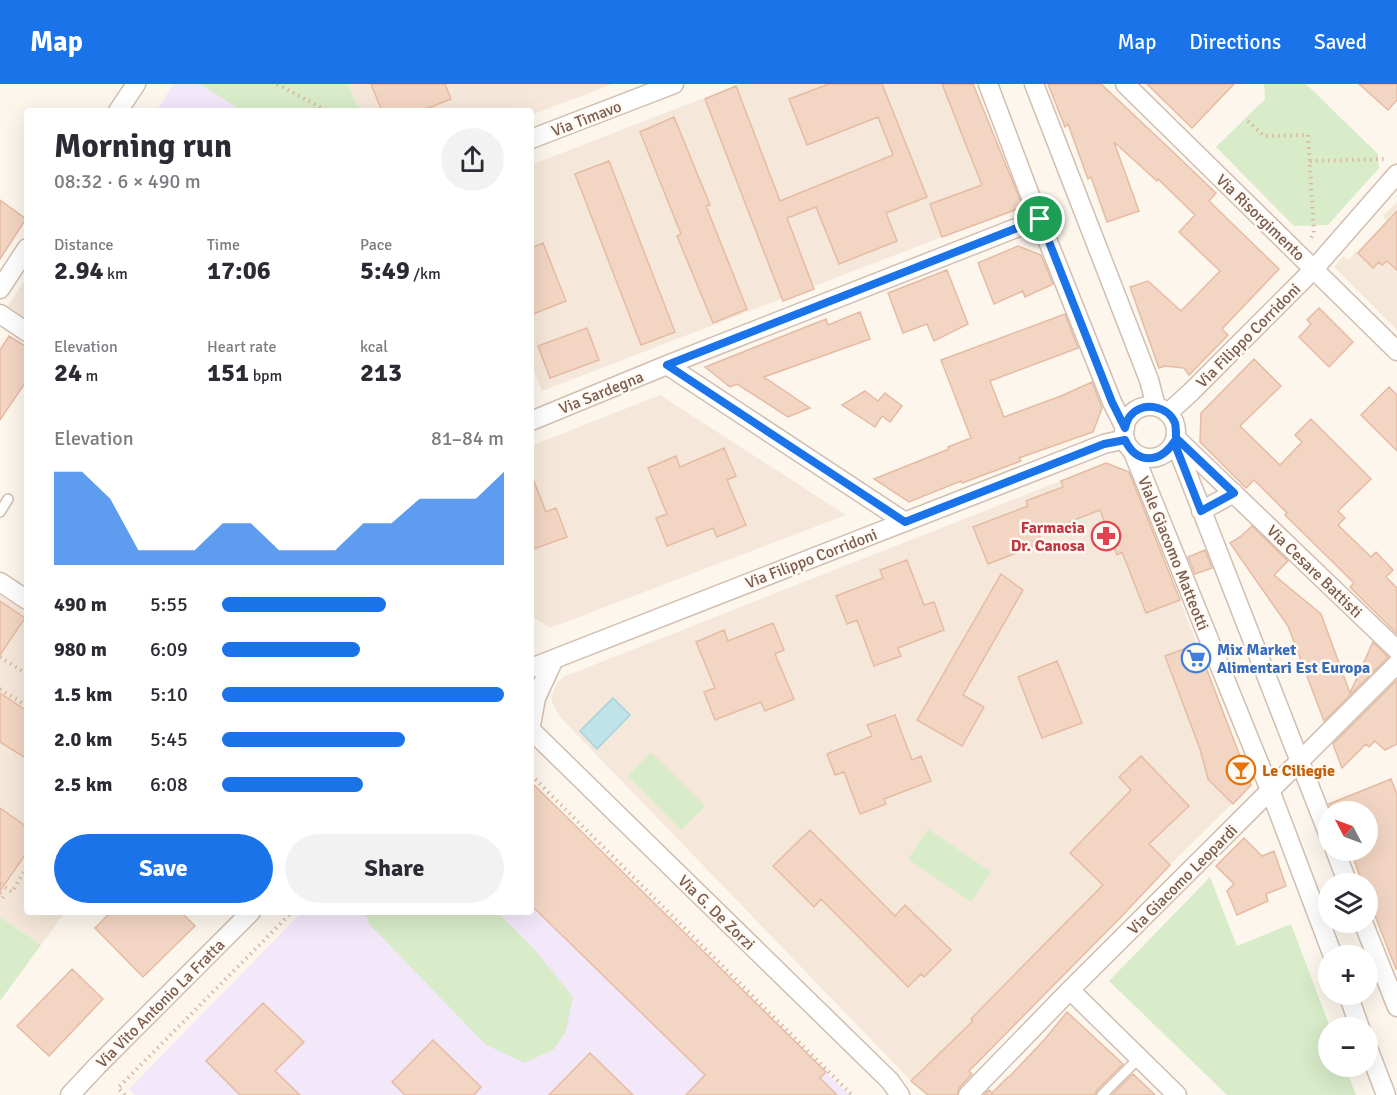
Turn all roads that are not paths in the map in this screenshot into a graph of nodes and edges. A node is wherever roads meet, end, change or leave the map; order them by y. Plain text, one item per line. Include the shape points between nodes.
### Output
1 (136, 84) edge
2 (674, 84) edge
3 (988, 84) edge
4 (1034, 84) edge
5 (1125, 84) edge
6 (120, 108) edge
7 (534, 138) edge
8 (1395, 166) edge
9 (1040, 219) junction
10 (24, 253) edge
11 (1314, 269) junction
12 (0, 289) edge
13 (0, 314) edge
14 (24, 330) edge
15 (1397, 351) edge
16 (667, 365) junction
17 (1162, 409) junction
18 (534, 420) edge
19 (1128, 440) junction
20 (1175, 440) junction
21 (1234, 493) junction
22 (8, 500) dead end
23 (1201, 511) junction
24 (0, 512) edge
25 (905, 522) junction
26 (0, 582) edge
27 (24, 598) edge
28 (1397, 650) edge
29 (554, 659) junction
30 (1397, 664) edge
31 (534, 667) edge
32 (534, 709) edge
33 (534, 733) edge
34 (1299, 761) junction
35 (1270, 790) junction
36 (1318, 808) edge
37 (248, 915) edge
38 (1368, 933) edge
39 (1329, 945) edge
40 (1070, 990) junction
41 (1397, 1007) edge
42 (1139, 1058) junction
43 (1378, 1074) edge
44 (76, 1094) edge
45 (900, 1095) edge
46 (968, 1095) edge
47 (1102, 1095) edge
48 (1177, 1095) edge
49 (1386, 1095) edge

1 - 6 street
2 - 7 street, Via Timavo
3 - 9 street, Viale Giacomo Matteotti
4 - 17 street
5 - 11 street, Via Risorgimento
8 - 11 street, Via Filippo Corridoni
9 - 16 street, Via Sardegna
9 - 19 street, Viale Giacomo Matteotti
10 - 12 street
11 - 15 street, Via Risorgimento
11 - 17 street, Via Filippo Corridoni via 1191,392
13 - 14 street
16 - 18 street, Via Sardegna
16 - 25 street
17 - 19 street via 1142,408 1130,416
17 - 20 street via 1175,424
19 - 20 street via 1144,458 1156,458 1167,452
19 - 25 street, Via Filippo Corridoni via 1104,444
19 - 35 street, Viale Giacomo Matteotti
20 - 21 street, Via Cesare Battisti
20 - 23 street
21 - 23 street
21 - 28 street, Via Cesare Battisti
22 - 24 lane
23 - 34 street
25 - 29 street, Via Filippo Corridoni
26 - 27 street
29 - 31 street, Via Filippo Corridoni
29 - 32 street
30 - 34 street, Via Giacomo Leopardi
33 - 45 street, Via G. De Zorzi
34 - 35 street, Via Giacomo Leopardi
34 - 36 street
35 - 39 street, Viale Giacomo Matteotti
35 - 40 street, Via Giacomo Leopardi
37 - 44 street, Via Vito Antonio La Fratta
38 - 41 street
40 - 42 street
40 - 46 street, Via Giacomo Leopardi
42 - 47 lane
42 - 48 street
43 - 49 street

